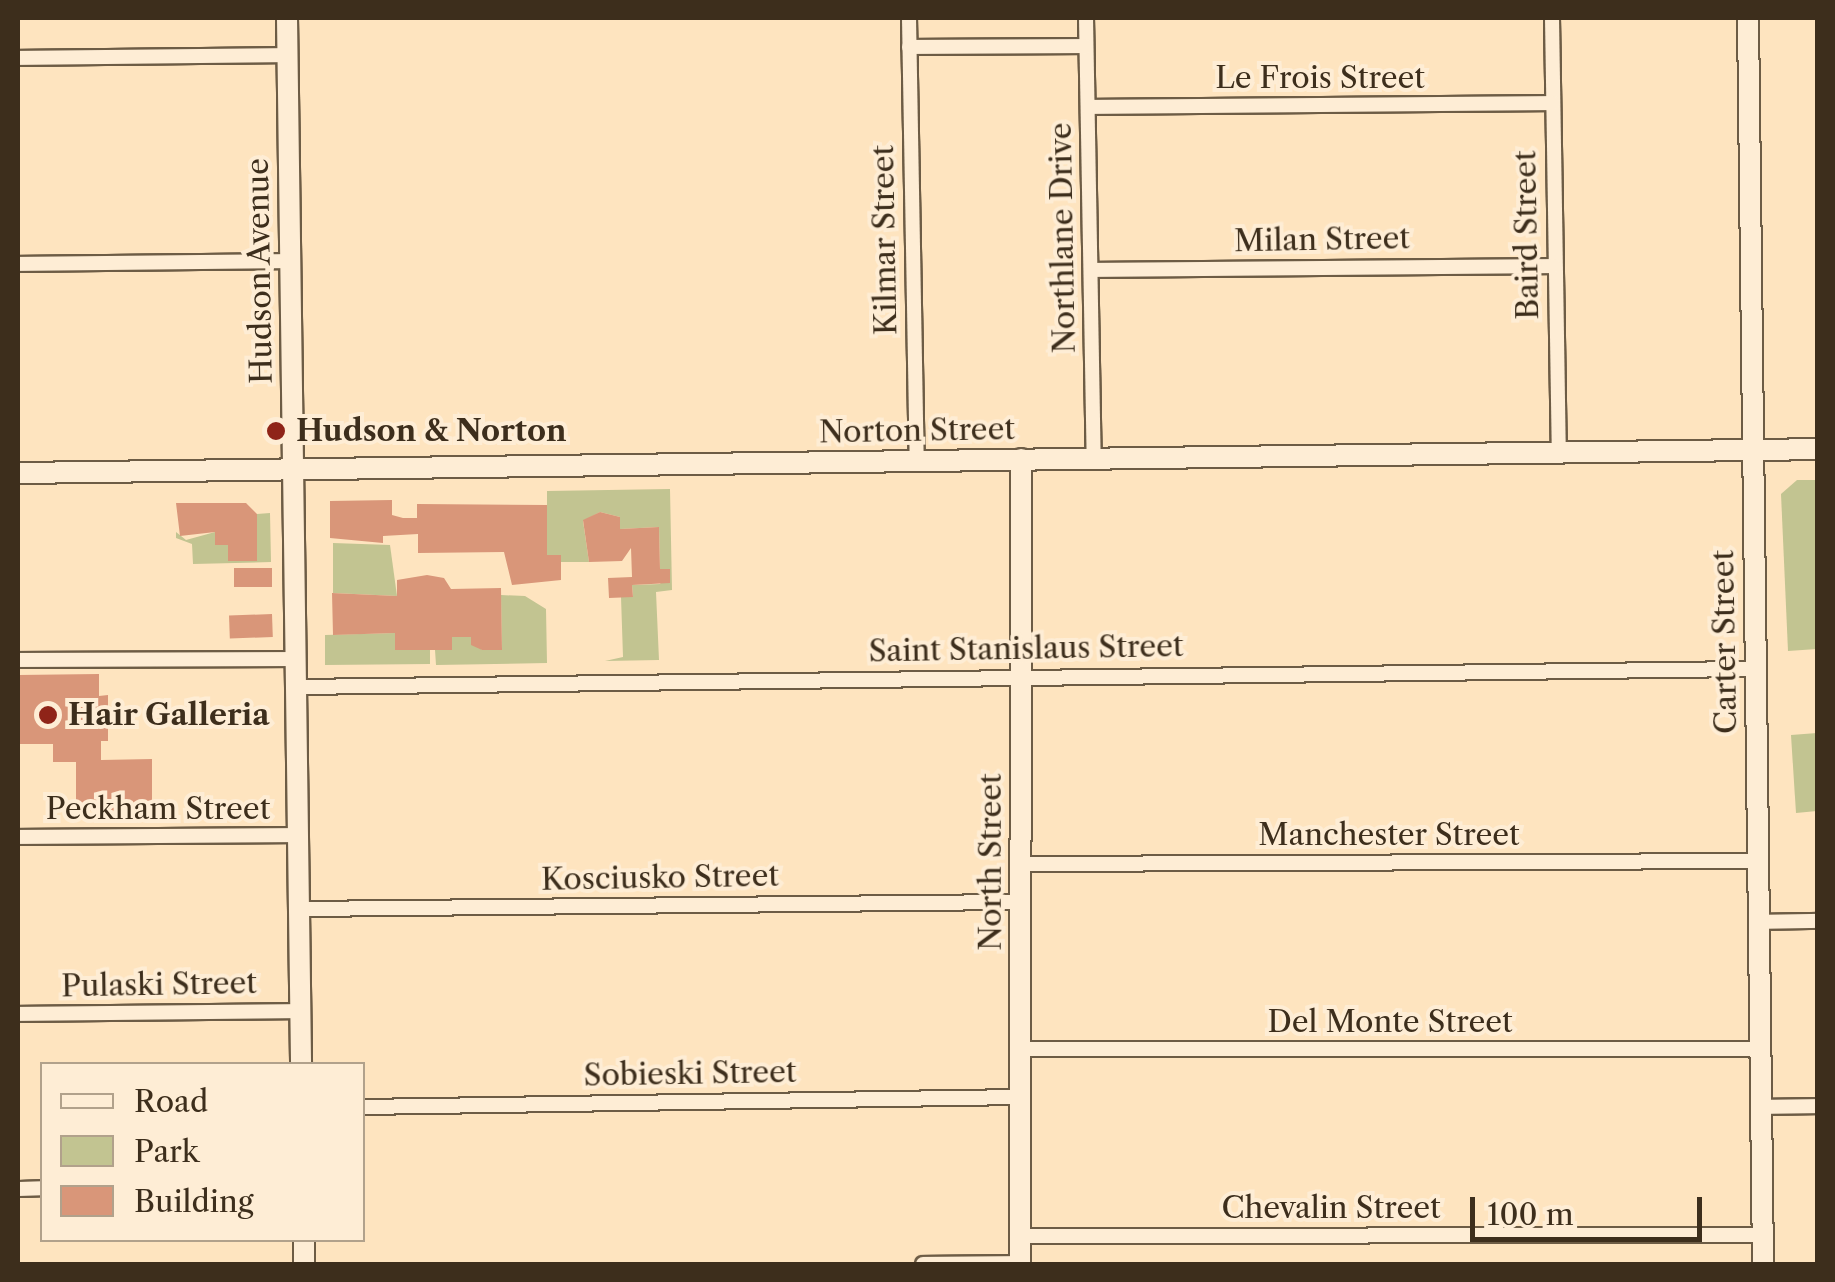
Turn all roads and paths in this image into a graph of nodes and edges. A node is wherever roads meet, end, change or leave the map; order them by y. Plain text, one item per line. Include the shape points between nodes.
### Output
1 (287, 18) edge
2 (909, 18) edge
3 (1086, 18) edge
4 (1552, 18) edge
5 (1748, 18) edge
6 (1086, 46) junction
7 (909, 47) junction
8 (288, 55) junction
9 (18, 58) edge
10 (1552, 103) junction
11 (1088, 107) junction
12 (289, 261) junction
13 (18, 264) edge
14 (1554, 266) junction
15 (1091, 270) junction
16 (1818, 449) edge
17 (1751, 450) junction
18 (1559, 452) junction
19 (1094, 458) junction
20 (1021, 459) junction
21 (917, 461) junction
22 (292, 469) junction
23 (18, 474) edge
24 (296, 659) junction
25 (18, 660) edge
26 (1756, 668) junction
27 (1022, 676) junction
28 (296, 688) junction
29 (298, 835) junction
30 (18, 837) edge
31 (1758, 862) junction
32 (1021, 864) junction
33 (1021, 902) junction
34 (299, 909) junction
35 (1818, 921) edge
36 (1759, 922) junction
37 (300, 1010) junction
38 (18, 1014) edge
39 (1020, 1049) junction
40 (1760, 1049) junction
41 (301, 1062) edge
42 (1019, 1096) junction
43 (1818, 1106) edge
44 (365, 1107) edge
45 (1762, 1107) junction
46 (1762, 1235) junction
47 (1020, 1236) junction
48 (923, 1264) edge
49 (1020, 1264) edge
50 (1763, 1264) edge

1 - 8 main road, Hudson Avenue
2 - 7 street, Kilmar Street
3 - 6 street, Northlane Drive
4 - 10 street, Baird Street
5 - 17 main road, Carter Street
6 - 7 street
6 - 11 street, Northlane Drive
7 - 21 street, Kilmar Street
8 - 9 street
8 - 12 main road, Hudson Avenue
10 - 11 street, Le Frois Street
10 - 14 street, Baird Street
11 - 15 street, Northlane Drive
12 - 13 street
12 - 22 main road, Hudson Avenue
14 - 15 street, Milan Street
14 - 18 street, Baird Street
15 - 19 street, Northlane Drive
16 - 17 main road, Norton Street
17 - 18 main road, Norton Street
17 - 26 main road, Carter Street
18 - 19 main road, Norton Street
19 - 20 main road, Norton Street
20 - 21 main road, Norton Street
20 - 27 main road, North Street
21 - 22 main road, Norton Street
22 - 23 main road, Norton Street
22 - 24 main road, Hudson Avenue
24 - 25 street
24 - 28 main road, Hudson Avenue
26 - 27 street, Saint Stanislaus Street
26 - 31 main road, Carter Street
27 - 28 street, Saint Stanislaus Street
27 - 32 main road, North Street
28 - 29 main road, Hudson Avenue
29 - 30 street, Peckham Street
29 - 34 main road, Hudson Avenue
31 - 32 street, Manchester Street
31 - 36 main road, Carter Street
32 - 33 main road, North Street
33 - 34 street, Kosciusko Street
33 - 39 main road, North Street
34 - 37 main road, Hudson Avenue
35 - 36 street
36 - 40 main road, Carter Street
37 - 38 street, Pulaski Street
37 - 41 main road, Hudson Avenue
39 - 40 street, Del Monte Street
39 - 42 main road, North Street
40 - 45 main road, Carter Street
42 - 44 street, Sobieski Street
42 - 47 main road, North Street
43 - 45 street
45 - 46 main road, Carter Street
46 - 47 street, Chevalin Street
46 - 50 main road, Carter Street
47 - 49 main road, North Street
48 - 49 street

